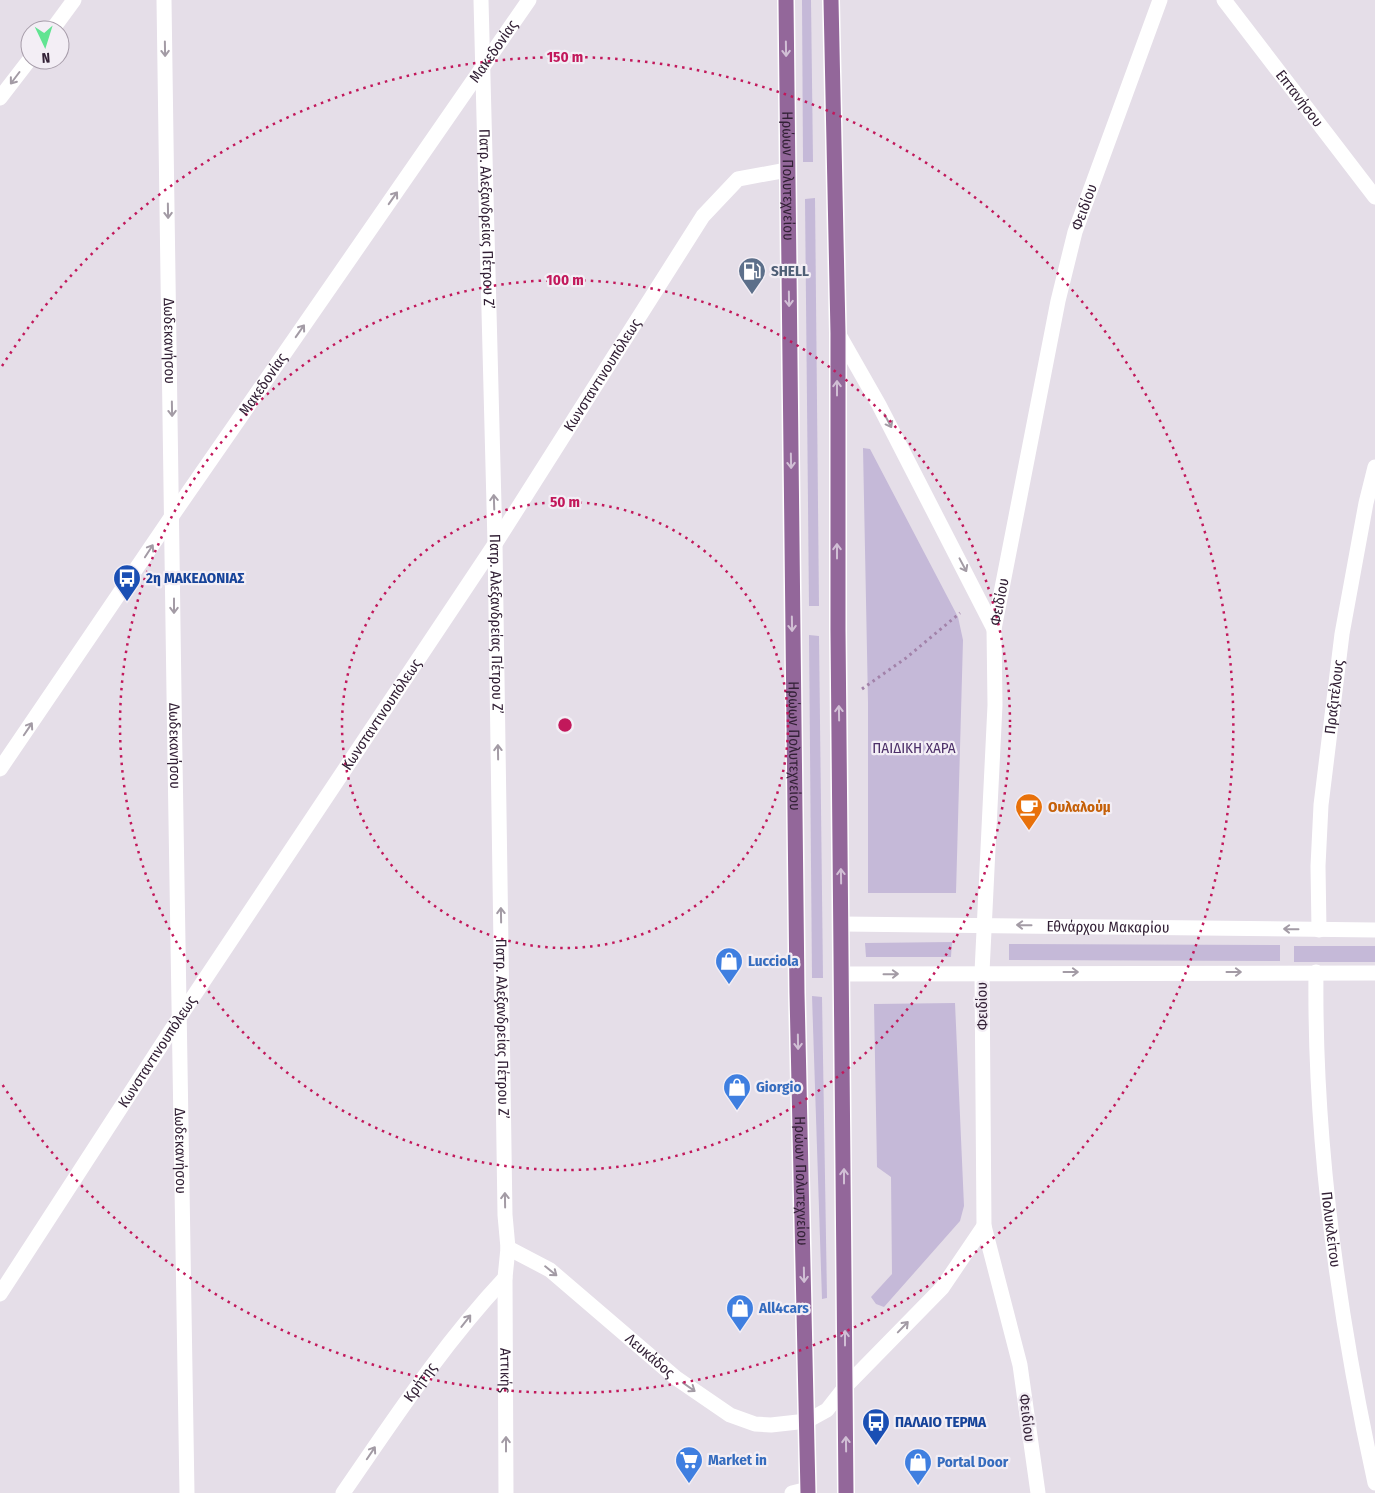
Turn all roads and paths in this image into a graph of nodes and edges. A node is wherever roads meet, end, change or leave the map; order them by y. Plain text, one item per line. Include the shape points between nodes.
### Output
1 (74, 0) edge
2 (164, 0) edge
3 (481, 0) edge
4 (529, 0) edge
5 (786, 0) edge
6 (831, 0) edge
7 (1160, 0) edge
8 (1224, 0) edge
9 (59, 20) edge
10 (22, 70) edge
11 (482, 70) junction
12 (0, 98) edge
13 (787, 170) junction
14 (1375, 197) edge
15 (838, 333) junction
16 (1375, 467) edge
17 (174, 514) junction
18 (495, 544) junction
19 (979, 596) junction
20 (994, 630) junction
21 (839, 704) junction
22 (0, 769) edge
23 (842, 924) junction
24 (983, 925) junction
25 (1319, 930) junction
26 (1375, 930) edge
27 (982, 972) junction
28 (1316, 972) junction
29 (842, 974) junction
30 (1375, 974) edge
31 (177, 1021) junction
32 (984, 1226) junction
33 (508, 1248) junction
34 (505, 1278) junction
35 (0, 1294) edge
36 (845, 1387) junction
37 (807, 1421) junction
38 (1375, 1483) edge
39 (808, 1491) edge
40 (187, 1493) edge
41 (343, 1493) edge
42 (506, 1493) edge
43 (792, 1493) edge
44 (846, 1493) edge
45 (1038, 1493) edge

1 - 9 street
2 -> 17 street, Δωδεκανήσου
3 - 11 street, Πατρ. Αλεξανδρείας Πέτρου Ζ’
4 - 11 street, Μακεδονίας
5 -> 13 main road, Ηρώων Πολυτεχνείου
6 - 15 main road
7 - 20 street, Φειδίου via 1075,232 1058,301
8 - 14 street, Επτανήσου
10 -> 12 street
17 -> 11 street, Μακεδονίας
18 -> 11 street, Πατρ. Αλεξανδρείας Πέτρου Ζ’
13 - 18 street, Κωνσταντινουπόλεως via 738,179 703,216
13 -> 37 main road, Ηρώων Πολυτεχνείου via 797,993
15 -> 19 street
21 -> 15 main road
16 - 25 street, Πραξιτέλους via 1342,634 1321,805
22 -> 17 street, Μακεδονίας
17 -> 31 street, Δωδεκανήσου
18 - 31 street, Κωνσταντινουπόλεως
33 -> 18 street, Πατρ. Αλεξανδρείας Πέτρου Ζ’
19 - 20 street
19 - 21 path via 906,658
20 - 24 street, Φειδίου via 995,705
23 -> 21 main road
23 - 24 street, Εθνάρχου Μακαρίου
23 - 29 main road
25 -> 24 street, Εθνάρχου Μακαρίου
24 - 27 street, Φειδίου
25 - 26 street, Εθνάρχου Μακαρίου
27 -> 28 street
29 -> 27 street
27 - 32 street, Φειδίου
28 - 30 street
28 - 38 street, Πολυκλείτου via 1317,1063 1329,1232 1356,1398
36 -> 29 main road
31 - 35 street, Κωνσταντινουπόλεως
31 - 40 street, Δωδεκανήσου
36 -> 32 street via 942,1288
32 - 45 street, Φειδίου via 1020,1364
33 - 34 street, Αττικής
33 -> 37 street, Λευκάδος via 544,1265 676,1378 730,1415 771,1426
41 -> 34 street, Κρήτης via 468,1317
42 -> 34 street, Αττικής
36 - 37 street via 827,1410
44 -> 36 main road
37 - 39 main road, Ηρώων Πολυτεχνείου
39 - 43 street

